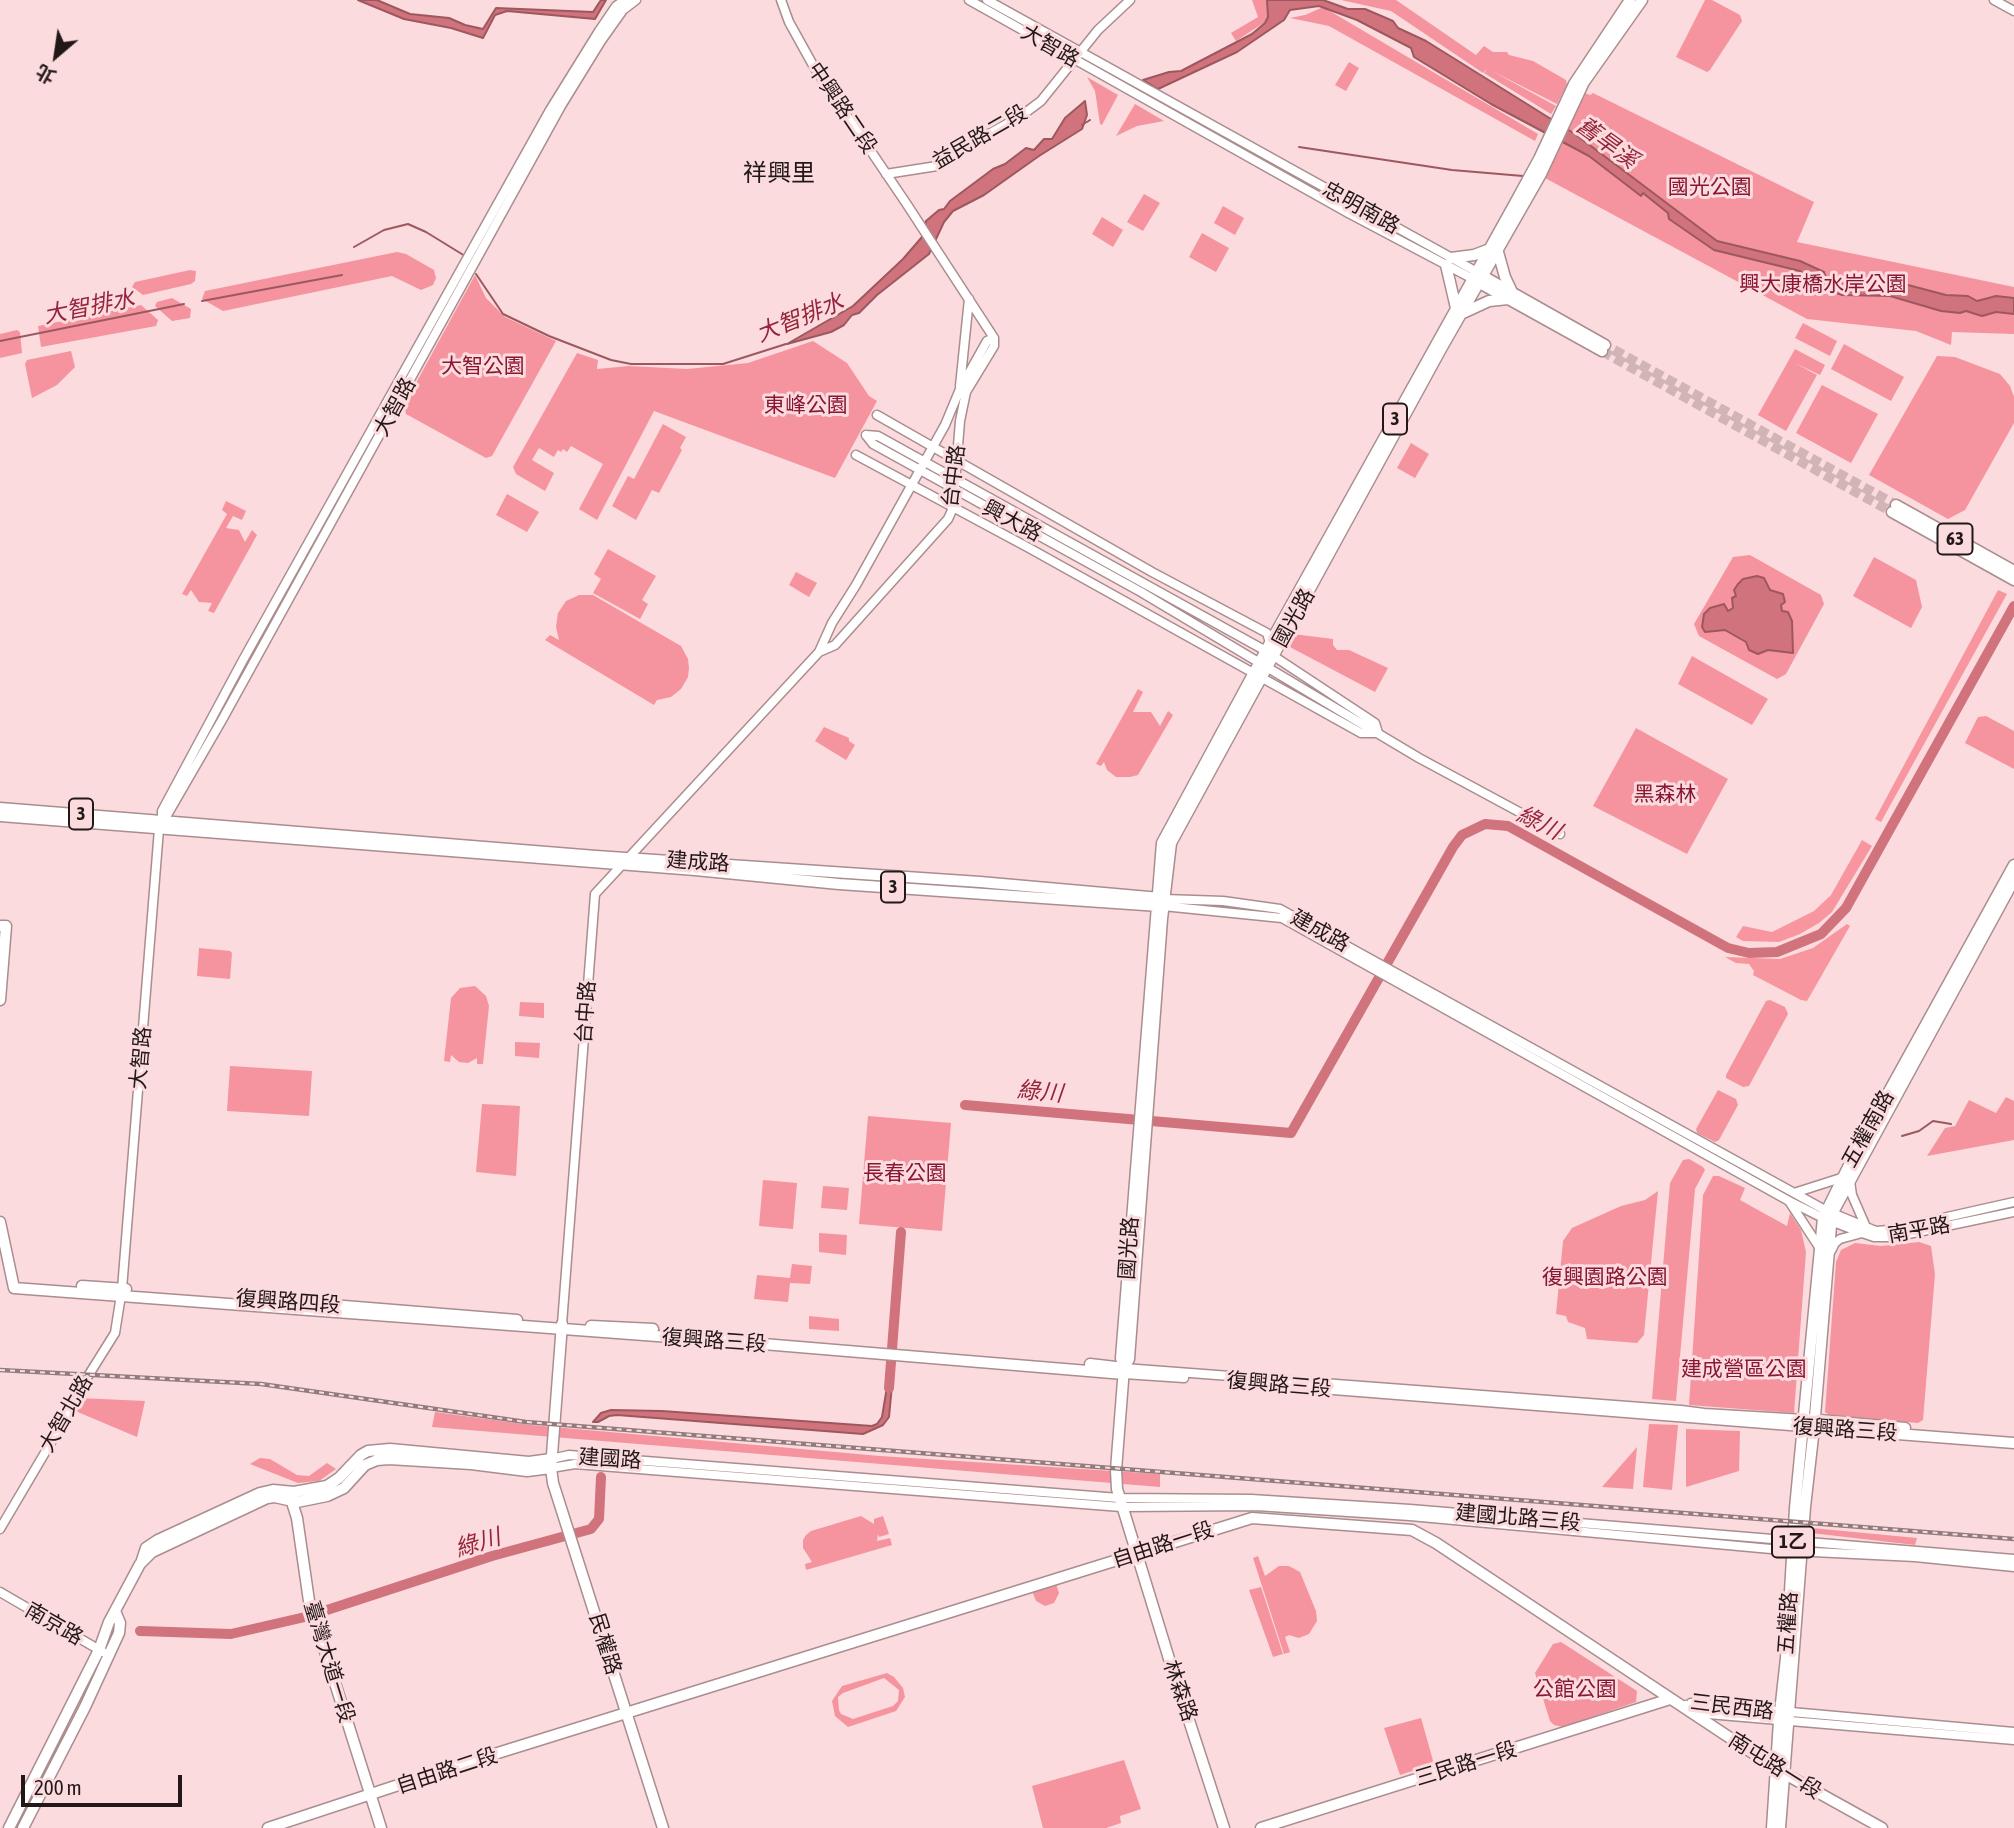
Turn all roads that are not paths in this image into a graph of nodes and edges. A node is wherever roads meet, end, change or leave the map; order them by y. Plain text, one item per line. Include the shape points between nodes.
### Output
1 (625, 0) edge
2 (636, 0) edge
3 (781, 0) edge
4 (969, 0) edge
5 (987, 0) edge
6 (1130, 0) edge
7 (1630, 0) edge
8 (1642, 0) edge
9 (1994, 0) edge
10 (2014, 11) edge
11 (1080, 52) junction
12 (1074, 60) junction
13 (1117, 73) joint
14 (1131, 92) joint
15 (1562, 122) junction
16 (909, 169) junction
17 (887, 174) junction
18 (894, 185) junction
19 (1494, 250) junction
20 (1448, 261) junction
21 (1478, 278) junction
22 (1510, 296) junction
23 (969, 299) junction
24 (1459, 311) junction
25 (993, 338) junction
26 (1603, 348) tunnel mouth
27 (960, 389) junction
28 (877, 415) dead end
29 (933, 446) junction
30 (856, 455) dead end
31 (956, 459) junction
32 (923, 466) junction
33 (955, 478) junction
34 (912, 486) junction
35 (954, 489) junction
36 (953, 508) junction
37 (2014, 570) edge
38 (2014, 580) edge
39 (1270, 650) junction
40 (819, 652) junction
41 (1264, 663) junction
42 (1257, 676) junction
43 (1378, 733) junction
44 (0, 808) edge
45 (0, 816) edge
46 (160, 825) junction
47 (1560, 834) dead end
48 (627, 861) junction
49 (2014, 865) edge
50 (2014, 880) edge
51 (1160, 902) junction
52 (3, 926) edge
53 (0, 1000) edge
54 (1845, 1179) junction
55 (1792, 1197) junction
56 (2014, 1202) edge
57 (2014, 1212) edge
58 (1828, 1216) junction
59 (0, 1222) edge
60 (1864, 1230) junction
61 (1821, 1250) junction
62 (1828, 1264) junction
63 (122, 1292) junction
64 (562, 1327) junction
65 (1124, 1371) junction
66 (1809, 1423) junction
67 (2014, 1437) edge
68 (1993, 1438) junction
69 (2014, 1443) edge
70 (551, 1463) junction
71 (291, 1497) junction
72 (1120, 1502) junction
73 (0, 1529) edge
74 (1798, 1547) junction
75 (1137, 1553) junction
76 (1916, 1554) junction
77 (2014, 1559) edge
78 (2014, 1567) edge
79 (0, 1592) edge
80 (115, 1611) junction
81 (99, 1650) junction
82 (109, 1654) junction
83 (1670, 1699) junction
84 (626, 1714) junction
85 (1785, 1717) junction
86 (2014, 1732) edge
87 (2014, 1740) edge
88 (1780, 1771) junction
89 (371, 1796) junction
90 (9, 1828) edge
91 (23, 1828) edge
92 (268, 1828) edge
93 (381, 1828) edge
94 (663, 1828) edge
95 (1224, 1828) edge
96 (1261, 1828) edge
97 (1772, 1828) edge
98 (1780, 1828) edge
99 (1882, 1828) edge

1 - 46 street, 大智路 via 598,30 550,110 250,648 162,811
2 - 46 street, 大智路 via 608,30 561,106
3 - 17 street, 中興路二段 via 814,67
4 - 12 street, 大智路
5 - 11 street, 大智路
6 - 11 street, 益民路二段
7 - 15 main road, 3 via 1577,79
8 - 15 main road, 3 via 1584,82
9 - 10 street
11 - 12 street, 益民路二段
11 - 13 street, 大智路
12 - 14 street, 大智路
12 - 16 street, 益民路二段 via 1041,101 1021,116 937,166
13 - 20 street, 忠明南路
14 - 20 street, 忠明南路 via 1350,214
15 - 19 main road, 國光路 / 3
16 - 17 street, 益民路二段
16 - 18 street, 益民路二段
17 - 18 street, 中興路二段
18 - 23 street, 中興路二段
19 - 20 main road
19 - 21 main road, 國光路 / 3
19 - 22 main road
20 - 21 street, 忠明南路
20 - 24 main road
21 - 22 main road, 忠明南路
21 - 24 main road, 國光路 / 3
22 - 24 main road
22 - 26 main road, 忠明南路
23 - 25 street
23 - 27 street, 台中路
24 - 39 main road, 國光路 / 3
25 - 27 street, 台中路
25 - 31 street, 台中路 via 994,346 966,392
27 - 29 street, 台中路
28 - 29 street, 興大路
29 - 31 street, 興大路
29 - 32 street, 台中路
30 - 34 street, 興大路
31 - 33 street, 台中路
31 - 39 street, 興大路 via 1267,634
32 - 32 street, 興大路 via 878,436 866,435 873,444
32 - 33 street, 興大路
32 - 34 street, 台中路
32 - 35 street, 興大路
33 - 35 street, 台中路
33 - 39 street, 興大路
34 - 36 street, 興大路
34 - 40 street, 台中路
35 - 36 street, 台中路
35 - 41 street, 興大路
36 - 40 street, 台中路 via 938,533 835,645
36 - 42 street, 興大路
37 - 38 main road, 63 via 1894,509 1982,567
39 - 41 main road, 國光路 / 3
39 - 43 street, 興大路 via 1375,723
40 - 48 street, 台中路
41 - 42 main road, 國光路 / 3
41 - 43 street, 興大路
42 - 43 street, 興大路 via 1361,733
42 - 51 main road, 國光路 / 3 via 1171,843
43 - 47 street, 興大路
44 - 46 main road, 建成路 / 3
45 - 46 main road, 建成路 / 3
46 - 48 main road, 建成路 / 3
46 - 63 street, 大智路
48 - 51 main road, 建成路 / 3 via 980,882
48 - 64 street, 台中路 via 594,900
49 - 54 main road, 五權南路
50 - 54 main road, 五權南路
51 - 55 street, 建成路 via 1282,918
51 - 65 main road, 國光路 via 1121,1358
52 - 53 main road
54 - 55 street
54 - 58 main road, 五權南路
54 - 60 street
55 - 58 street
55 - 61 street
56 - 60 street, 南平路 via 1889,1230
57 - 60 street, 南平路 via 1894,1237 1874,1237
58 - 60 street, 南平路
58 - 61 main road, 五權南路
58 - 62 main road, 五權南路
59 - 63 main road, 復興路四段 via 14,1285
60 - 62 street via 1835,1243
61 - 66 main road, 五權南路
62 - 66 main road, 五權南路
63 - 64 main road, 復興路四段
63 - 73 street, 大智北路 via 114,1336
64 - 65 main road, 復興路三段
64 - 70 main road, 台中路
65 - 66 street, 復興路三段
65 - 72 main road, 國光路 via 1116,1470
66 - 68 main road, 復興路三段
66 - 74 main road, 五權路 / 1乙
67 - 68 main road
68 - 69 main road
70 - 71 main road, 建國路 via 527,1471 382,1459 365,1465 344,1488 330,1495 311,1501
70 - 72 street, 建國路 via 569,1455
70 - 84 main road, 民權路 via 553,1483
71 - 80 main road, 建國路 via 258,1501 158,1549 141,1564
71 - 89 main road, 臺灣大道一段 via 310,1605
72 - 74 street, 建國北路三段 via 1251,1499 1423,1510
72 - 75 main road, 國光路
74 - 76 street, 建國北路三段
74 - 85 main road, 五權路 / 1乙
75 - 83 main road, 自由路一段 via 1252,1518 1412,1530
75 - 84 main road, 自由路一段
75 - 95 main road, 林森路
76 - 77 street
76 - 78 street
79 - 81 street, 南京路
80 - 81 main road, 建國路
80 - 82 main road, 建國路 via 120,1623
81 - 82 street, 南京路
81 - 90 main road, 建國路
82 - 91 main road, 建國路
83 - 85 street, 三民西路 via 1708,1714
83 - 88 main road, 南屯路一段
83 - 96 main road, 三民路一段
84 - 89 main road, 自由路二段
84 - 94 main road, 民權路
85 - 86 street, 三民西路
85 - 87 street, 三民西路
85 - 88 main road, 五權路 / 1乙
88 - 97 main road, 五權路 / 1乙
88 - 98 main road, 五權路 / 1乙
88 - 99 main road, 南屯路一段
89 - 92 main road, 自由路二段
89 - 93 main road, 臺灣大道一段

